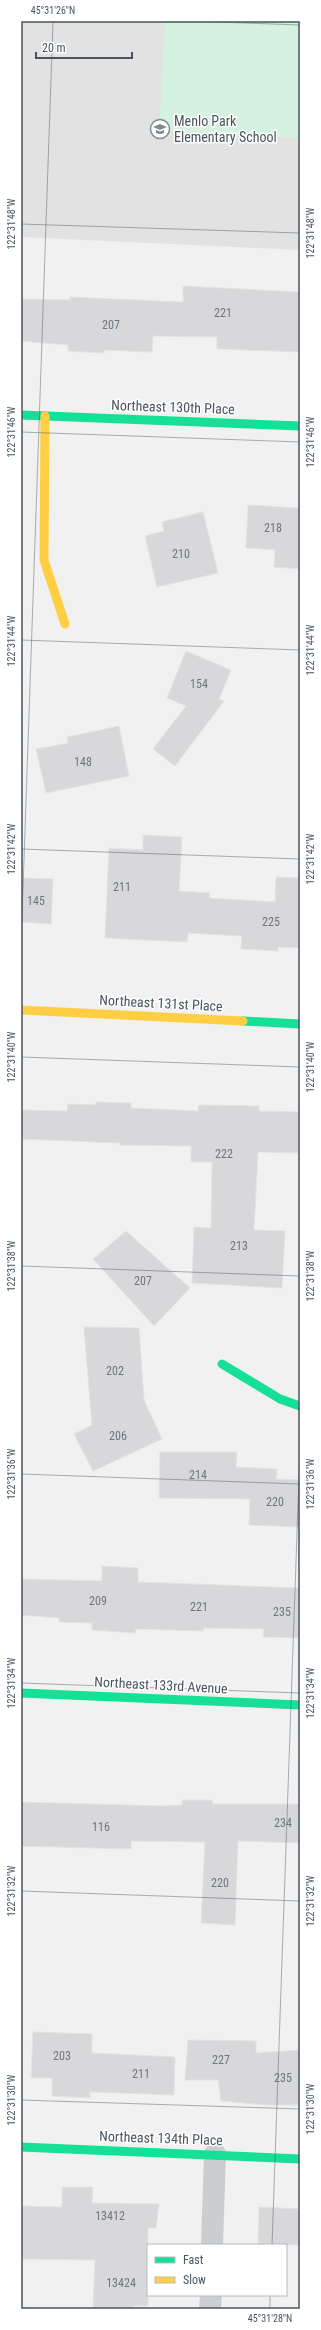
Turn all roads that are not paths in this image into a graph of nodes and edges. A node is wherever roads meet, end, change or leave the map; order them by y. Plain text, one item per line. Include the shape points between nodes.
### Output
1 (21, 415) edge
2 (45, 416) junction
3 (300, 426) edge
4 (65, 624) dead end
5 (21, 1010) edge
6 (300, 1024) edge
7 (222, 1364) dead end
8 (300, 1406) edge
9 (21, 1693) edge
10 (300, 1705) edge
11 (21, 2147) edge
12 (215, 2154) junction
13 (300, 2159) edge
14 (212, 2244) edge
15 (211, 2296) edge
16 (210, 2309) edge

1 - 2 street, Northeast 130th Place
2 - 3 street, Northeast 130th Place
2 - 4 street via 44,560
5 - 6 street, Northeast 131st Place
7 - 8 street via 280,1399
9 - 10 street, Northeast 133rd Avenue
11 - 12 street, Northeast 134th Place
12 - 13 street, Northeast 134th Place
12 - 14 street
15 - 16 street

